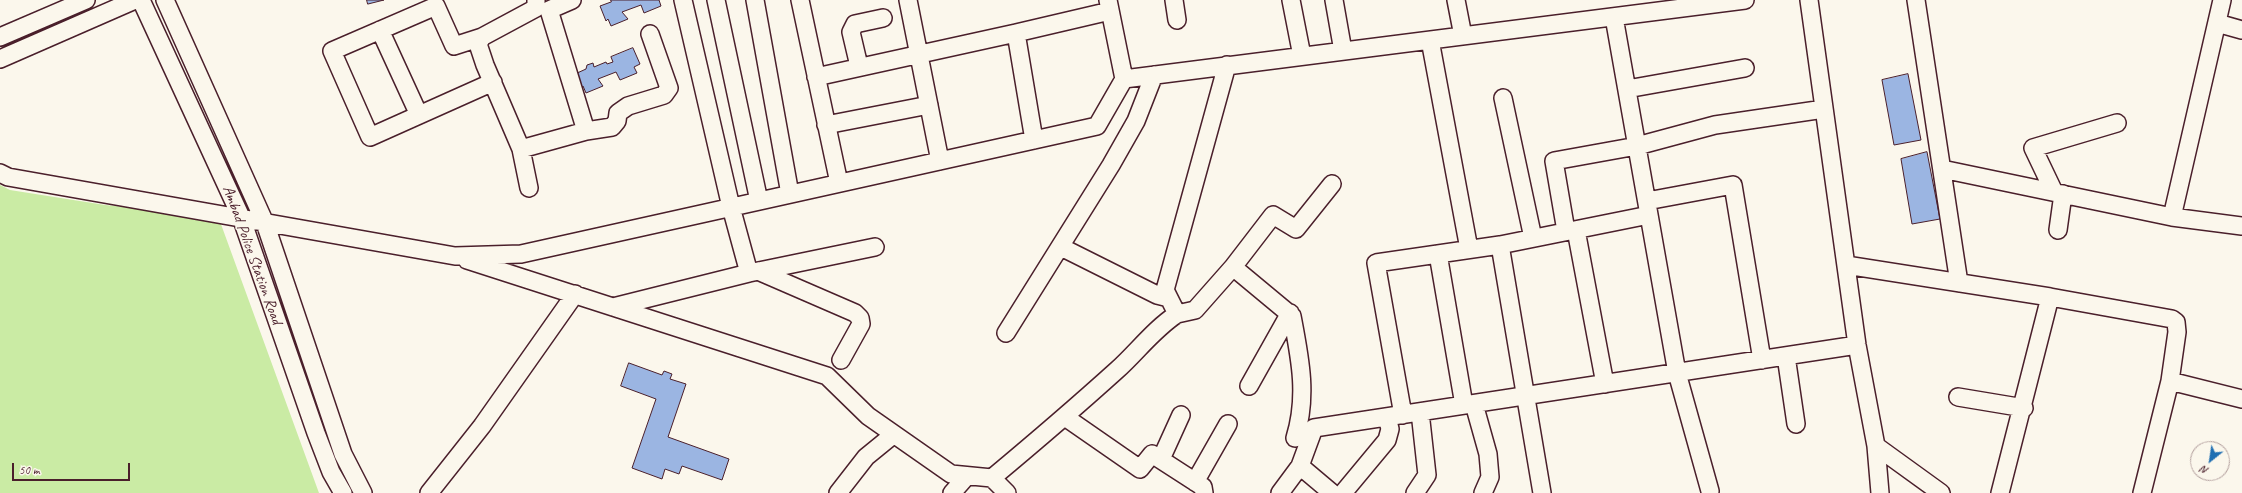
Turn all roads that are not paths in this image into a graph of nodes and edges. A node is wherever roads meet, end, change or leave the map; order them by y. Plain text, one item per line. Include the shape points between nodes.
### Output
1 (86, 0) edge
2 (135, 0) edge
3 (141, 0) edge
4 (165, 0) edge
5 (536, 0) edge
6 (572, 0) edge
7 (683, 0) edge
8 (716, 0) edge
9 (755, 0) edge
10 (800, 0) edge
11 (908, 0) edge
12 (1174, 0) edge
13 (1291, 0) edge
14 (1334, 0) edge
15 (1456, 0) edge
16 (1745, 0) edge
17 (1809, 0) edge
18 (1916, 0) edge
19 (2222, 0) edge
20 (1109, 5) edge
21 (1614, 17) junction
22 (883, 18) dead end
23 (1177, 20) dead end
24 (2217, 23) junction
25 (380, 30) junction
26 (2242, 30) edge
27 (1016, 33) junction
28 (650, 34) dead end
29 (1463, 36) junction
30 (0, 37) edge
31 (482, 37) junction
32 (1430, 40) junction
33 (1343, 51) junction
34 (919, 53) junction
35 (1302, 56) junction
36 (0, 59) edge
37 (859, 66) junction
38 (1227, 66) junction
39 (1745, 68) dead end
40 (1154, 75) junction
41 (816, 77) junction
42 (1124, 78) junction
43 (493, 82) junction
44 (1627, 89) junction
45 (1503, 98) dead end
46 (929, 105) junction
47 (1824, 109) junction
48 (419, 115) junction
49 (2117, 123) dead end
50 (826, 125) junction
51 (586, 131) junction
52 (1034, 140) junction
53 (1637, 146) junction
54 (521, 148) junction
55 (940, 161) junction
56 (1942, 169) junction
57 (0, 173) edge
58 (838, 183) junction
59 (1332, 184) dead end
60 (529, 188) dead end
61 (2059, 193) junction
62 (790, 194) junction
63 (759, 201) junction
64 (731, 207) junction
65 (1648, 208) junction
66 (242, 217) junction
67 (2172, 217) junction
68 (265, 223) junction
69 (2242, 226) edge
70 (2058, 230) dead end
71 (1571, 231) junction
72 (1533, 238) junction
73 (1500, 245) junction
74 (875, 247) dead end
75 (1062, 247) junction
76 (1469, 249) junction
77 (1438, 254) junction
78 (455, 256) junction
79 (1846, 265) junction
80 (1233, 267) junction
81 (753, 272) junction
82 (1959, 283) junction
83 (575, 294) junction
84 (2050, 297) junction
85 (1169, 298) junction
86 (613, 307) junction
87 (1290, 313) junction
88 (1177, 314) junction
89 (1006, 333) dead end
90 (1858, 345) junction
91 (1786, 356) junction
92 (841, 360) dead end
93 (1762, 360) junction
94 (1677, 373) junction
95 (2170, 381) junction
96 (1605, 384) junction
97 (1249, 386) dead end
98 (1526, 396) junction
99 (1958, 397) dead end
100 (2242, 397) edge
101 (1469, 405) junction
102 (2024, 408) junction
103 (1420, 412) junction
104 (1181, 415) dead end
105 (1395, 416) junction
106 (1065, 417) junction
107 (1228, 424) dead end
108 (1796, 424) dead end
109 (893, 435) junction
110 (1295, 438) dead end
111 (1876, 446) junction
112 (1161, 459) junction
113 (1300, 466) junction
114 (967, 476) junction
115 (992, 478) junction
116 (1200, 487) edge
117 (1710, 492) edge
118 (344, 493) edge
119 (363, 493) edge
120 (429, 493) edge
121 (838, 493) edge
122 (952, 493) edge
123 (1007, 493) edge
124 (1280, 493) edge
125 (1332, 493) edge
126 (1343, 493) edge
127 (1415, 493) edge
128 (1484, 493) edge
129 (1542, 493) edge
130 (1880, 493) edge
131 (1941, 493) edge
132 (2000, 493) edge
133 (2142, 493) edge

1 - 30 street
2 - 36 street
3 - 66 street, Ambad Police Station Road
4 - 68 street, Ambad Police Station Road
5 - 31 street via 536,8
6 - 51 street via 549,10
7 - 64 street
8 - 63 street
9 - 62 street
10 - 41 street
11 - 34 street
12 - 23 street
13 - 35 street
14 - 33 street
15 - 29 street
16 - 21 street
17 - 47 street
18 - 56 street
19 - 24 street
20 - 27 street
20 - 42 street
21 - 29 street
21 - 44 street
22 - 37 street via 855,24 852,27
24 - 26 street
24 - 67 street
25 - 31 street via 436,6 454,46
25 - 48 street
25 - 48 street via 332,51 370,137
27 - 34 street
27 - 52 street
28 - 51 street via 668,91 664,95 628,106 618,113 617,121 612,127
29 - 32 street
31 - 43 street via 478,44
32 - 33 street
32 - 76 street
33 - 35 street
34 - 37 street
34 - 46 street
35 - 38 street
37 - 41 street
38 - 40 street
38 - 85 street via 1165,290
39 - 44 street
40 - 42 street
40 - 75 street via 1136,121
41 - 50 street
42 - 52 street via 1097,126
43 - 48 street
43 - 54 street
44 - 53 street
45 - 72 street
46 - 50 street
46 - 55 street
47 - 53 street via 1715,125
47 - 79 street
49 - 61 street via 2033,148
50 - 58 street
51 - 54 street
52 - 55 street
53 - 65 street
53 - 71 street via 1554,161
54 - 60 street
55 - 58 street
56 - 61 street
56 - 82 street
57 - 66 street via 8,177
58 - 62 street
59 - 80 street via 1296,229 1272,215
61 - 67 street
61 - 70 street
62 - 63 street
63 - 64 street
64 - 78 street via 521,254
64 - 81 street
65 - 71 street
65 - 93 street via 1733,185
65 - 94 street
66 - 68 street
66 - 118 street, Ambad Police Station Road via 316,434 331,472
67 - 69 street
68 - 78 street
68 - 119 street, Ambad Police Station Road via 343,454
71 - 72 street
71 - 96 street
72 - 73 street
73 - 76 street
73 - 98 street
74 - 81 street
75 - 85 street via 1157,295
75 - 89 street
76 - 77 street
77 - 101 street
77 - 105 street via 1376,263
78 - 83 street
79 - 82 street
79 - 90 street
80 - 87 street
80 - 88 street via 1195,310
81 - 86 street
81 - 92 street via 856,313 861,324
82 - 84 street
83 - 86 street
83 - 120 street via 482,426
84 - 95 street via 2172,319 2176,322 2177,332
84 - 102 street
85 - 88 street
86 - 109 street via 827,376 868,416
87 - 97 street
87 - 110 street via 1301,362 1303,398 1302,418
88 - 106 street via 1165,321 1133,355
90 - 91 street
90 - 111 street
91 - 93 street
91 - 108 street
93 - 94 street
94 - 96 street
94 - 117 street
95 - 100 street
95 - 133 street
96 - 98 street
98 - 101 street
98 - 129 street
99 - 102 street
101 - 103 street
101 - 128 street via 1488,454 1490,476
102 - 132 street
103 - 105 street
103 - 127 street via 1427,475
104 - 112 street
105 - 113 street via 1314,428
105 - 126 street via 1387,440
106 - 112 street via 1140,469 1152,454
106 - 115 street
107 - 116 street
109 - 114 street via 951,474
109 - 121 street via 866,457
111 - 130 street
111 - 131 street
112 - 116 street
113 - 124 street
113 - 125 street
114 - 115 street
114 - 122 street
115 - 123 street

